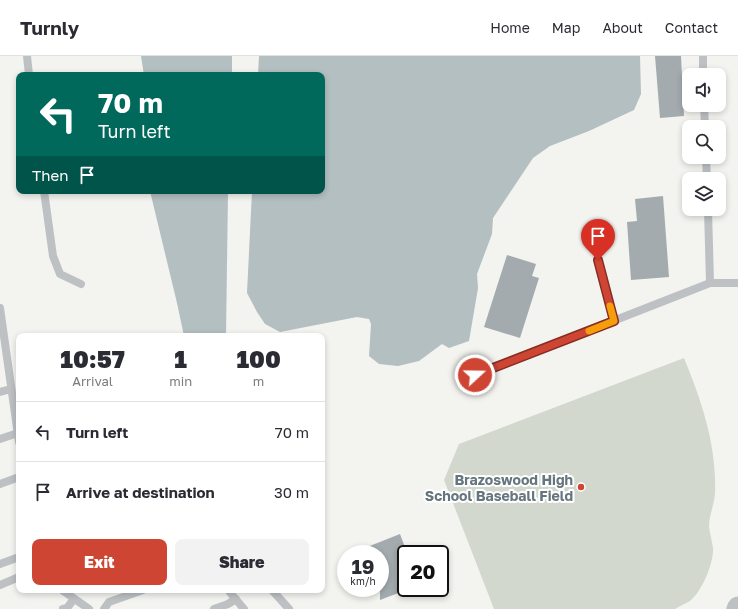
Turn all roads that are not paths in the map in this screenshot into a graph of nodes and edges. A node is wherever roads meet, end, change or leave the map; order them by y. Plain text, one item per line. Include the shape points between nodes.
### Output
1 (27, 56) edge
2 (703, 56) edge
3 (703, 68) edge
4 (29, 72) edge
5 (44, 194) edge
6 (708, 216) edge
7 (598, 260) dead end
8 (710, 283) junction
9 (738, 283) edge
10 (81, 284) dead end
11 (0, 308) edge
12 (614, 321) junction
13 (3, 358) edge
14 (475, 375) dead end
15 (12, 389) junction
16 (0, 392) edge
17 (16, 418) edge
18 (16, 434) edge
19 (0, 439) edge
20 (16, 478) edge
21 (0, 484) edge
22 (16, 557) edge
23 (0, 564) edge
24 (16, 578) edge
25 (0, 585) edge
26 (66, 593) edge
27 (134, 593) edge
28 (231, 593) edge
29 (275, 593) edge
30 (74, 599) junction
31 (236, 599) junction
32 (63, 609) edge
33 (89, 609) edge
34 (104, 609) edge
35 (214, 609) edge
36 (244, 609) edge
37 (289, 609) edge

1 - 4 lane
2 - 3 lane
5 - 10 lane via 53,256 60,274
6 - 8 lane
7 - 12 lane
8 - 9 lane
8 - 12 lane
11 - 13 lane
12 - 14 lane
13 - 15 lane
15 - 16 lane
15 - 17 lane
18 - 19 lane
20 - 21 lane
22 - 23 lane
24 - 25 lane
26 - 30 lane
27 - 34 lane via 109,602
28 - 31 lane
29 - 37 lane
30 - 32 lane
30 - 33 lane
31 - 35 lane
31 - 36 lane

